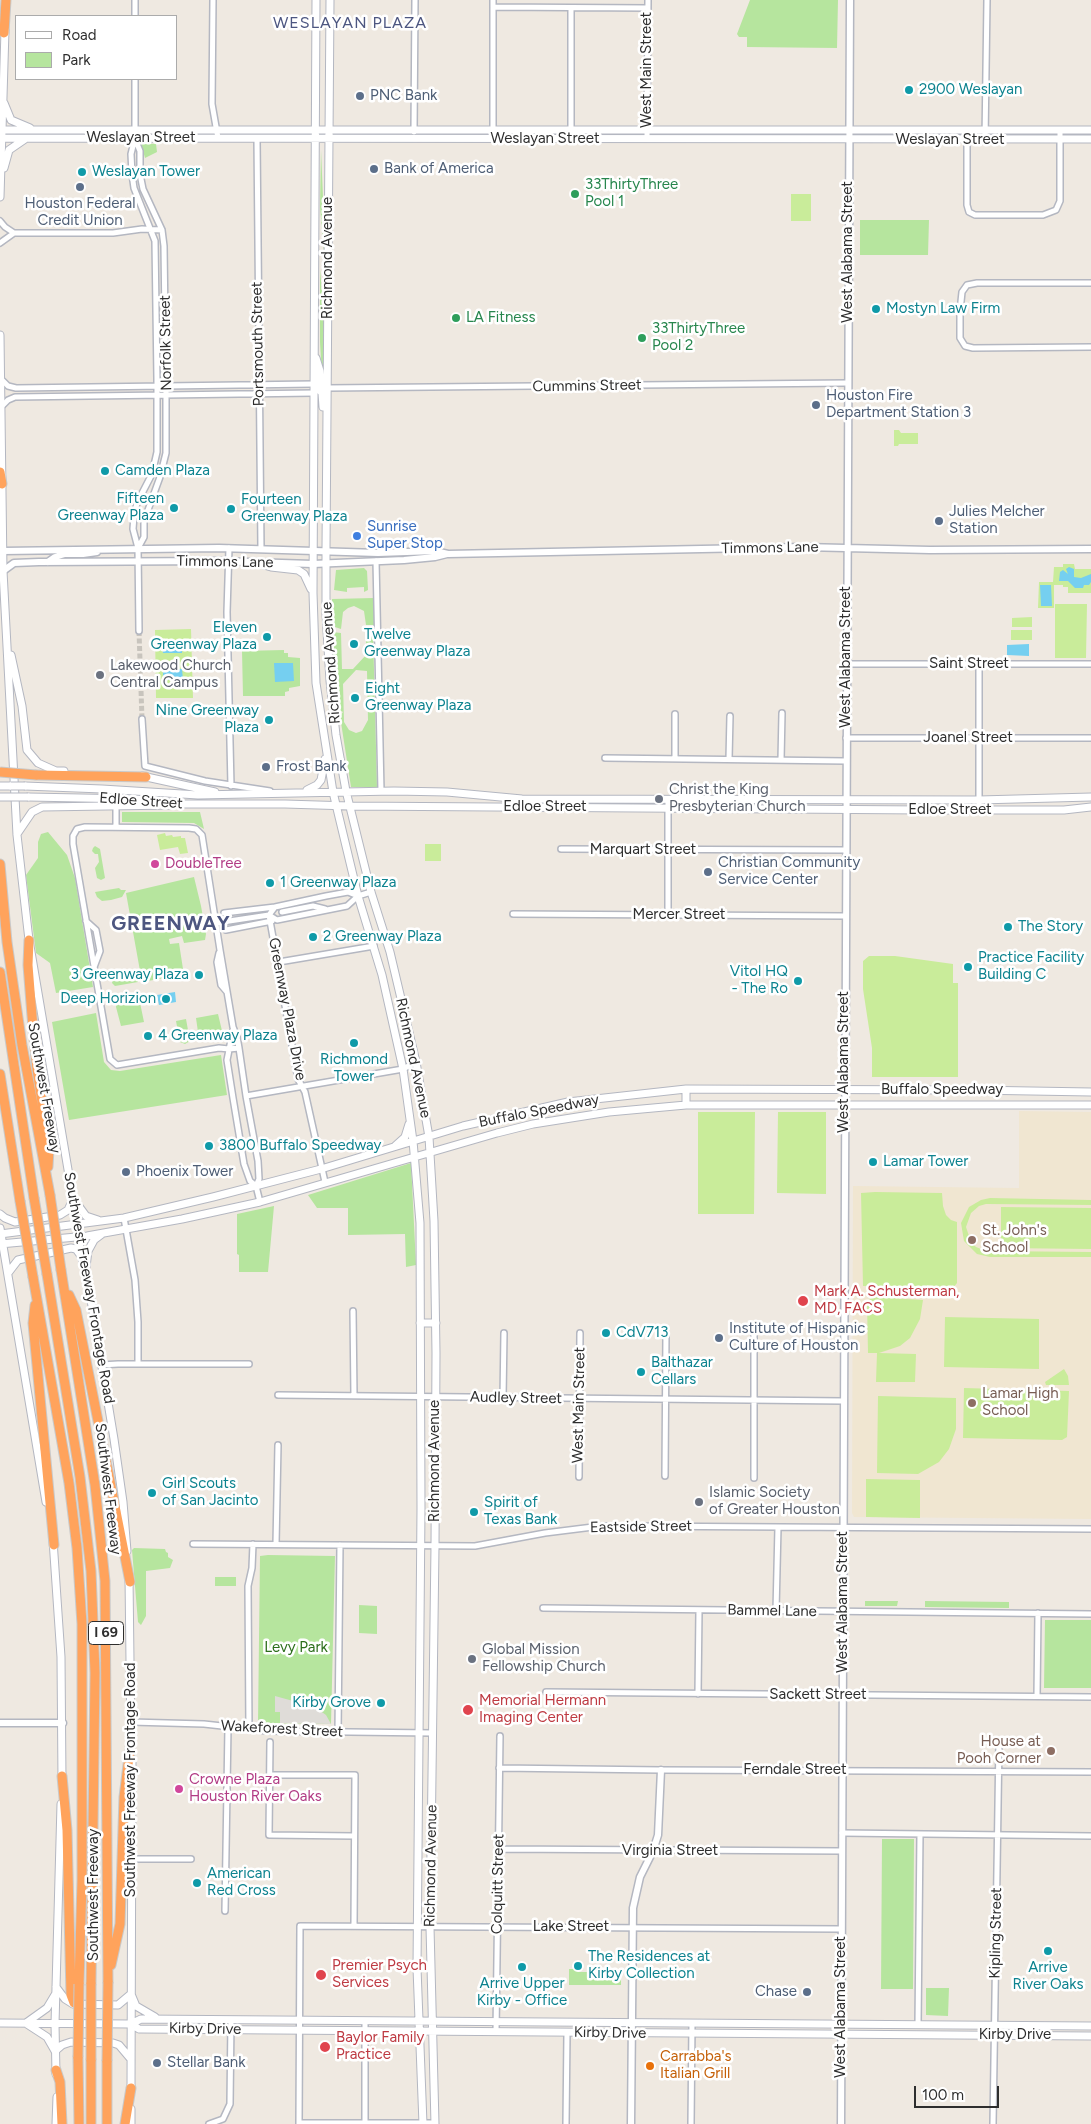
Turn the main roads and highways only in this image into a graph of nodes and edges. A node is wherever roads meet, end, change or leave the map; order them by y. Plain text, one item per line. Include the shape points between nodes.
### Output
1 (7, 0) edge
2 (316, 0) edge
3 (330, 0) edge
4 (316, 25) junction
5 (330, 25) junction
6 (4, 33) joint
7 (1, 101) edge
8 (0, 130) edge
9 (38, 130) junction
10 (1091, 130) edge
11 (135, 134) junction
12 (315, 134) junction
13 (328, 134) junction
14 (571, 135) junction
15 (0, 138) edge
16 (27, 138) junction
17 (1091, 139) edge
18 (0, 166) edge
19 (1, 181) edge
20 (0, 196) edge
21 (314, 260) junction
22 (328, 260) junction
23 (0, 335) edge
24 (314, 353) junction
25 (1, 380) edge
26 (314, 384) junction
27 (327, 388) junction
28 (1, 407) edge
29 (327, 421) junction
30 (0, 472) edge
31 (2, 484) junction
32 (253, 562) road end
33 (312, 593) junction
34 (6, 630) junction
35 (330, 680) junction
36 (316, 683) junction
37 (326, 751) junction
38 (0, 772) edge
39 (146, 777) junction
40 (0, 786) edge
41 (304, 791) junction
42 (346, 791) junction
43 (333, 792) junction
44 (456, 793) junction
45 (261, 794) junction
46 (229, 795) junction
47 (0, 797) edge
48 (1091, 797) edge
49 (1044, 799) junction
50 (596, 800) junction
51 (759, 800) junction
52 (925, 800) junction
53 (261, 803) junction
54 (522, 803) junction
55 (183, 804) junction
56 (336, 805) junction
57 (350, 806) junction
58 (456, 807) junction
59 (596, 808) junction
60 (759, 808) junction
61 (1091, 808) edge
62 (925, 810) junction
63 (1044, 810) junction
64 (16, 834) junction
65 (0, 864) edge
66 (29, 940) junction
67 (0, 972) edge
68 (395, 972) junction
69 (382, 975) junction
70 (0, 991) edge
71 (0, 1074) edge
72 (687, 1087) junction
73 (758, 1090) junction
74 (931, 1090) junction
75 (1018, 1090) junction
76 (1091, 1092) edge
77 (19, 1102) junction
78 (758, 1104) junction
79 (931, 1104) junction
80 (1018, 1104) junction
81 (686, 1105) junction
82 (1091, 1105) edge
83 (516, 1114) junction
84 (506, 1116) junction
85 (0, 1118) edge
86 (410, 1119) junction
87 (517, 1128) junction
88 (509, 1130) junction
89 (9, 1134) junction
90 (428, 1137) junction
91 (413, 1141) junction
92 (392, 1148) junction
93 (429, 1151) junction
94 (415, 1156) junction
95 (46, 1177) junction
96 (74, 1199) junction
97 (0, 1214) edge
98 (102, 1221) junction
99 (76, 1225) junction
100 (0, 1232) edge
101 (103, 1234) junction
102 (78, 1238) junction
103 (1, 1244) edge
104 (0, 1256) edge
105 (81, 1256) junction
106 (7, 1270) junction
107 (86, 1270) junction
108 (64, 1287) junction
109 (36, 1292) junction
110 (420, 1323) junction
111 (436, 1323) junction
112 (54, 1545) junction
113 (130, 1582) junction
114 (420, 1639) junction
115 (434, 1639) junction
116 (131, 1741) junction
117 (62, 1776) junction
118 (419, 1829) junction
119 (432, 1829) junction
120 (108, 1982) junction
121 (75, 1984) junction
122 (56, 1990) junction
123 (131, 1994) junction
124 (163, 2019) junction
125 (419, 2021) junction
126 (433, 2021) junction
127 (0, 2023) edge
128 (754, 2023) junction
129 (26, 2024) junction
130 (55, 2024) junction
131 (131, 2024) junction
132 (918, 2025) junction
133 (1091, 2026) edge
134 (420, 2031) junction
135 (433, 2031) junction
136 (754, 2034) junction
137 (903, 2035) junction
138 (1091, 2036) edge
139 (56, 2051) junction
140 (130, 2058) junction
141 (56, 2070) junction
142 (130, 2088) junction
143 (56, 2124) edge
144 (62, 2124) edge
145 (79, 2124) edge
146 (91, 2124) edge
147 (107, 2124) edge
148 (126, 2124) edge
149 (131, 2124) edge
150 (423, 2124) edge
151 (435, 2124) edge

1 - 6 highway
2 - 4 main road, Richmond Avenue
3 - 5 main road, Richmond Avenue
4 - 5 main road
4 - 12 main road, Richmond Avenue
5 - 13 main road, Richmond Avenue
6 - 7 main road
7 - 8 main road
7 - 9 main road via 11,120
8 - 9 main road, Weslayan Street
8 - 15 main road
9 - 11 main road, Weslayan Street
10 - 14 main road, Weslayan Street via 647,131
11 - 12 main road, Weslayan Street via 217,130
11 - 12 main road, Weslayan Street via 257,139
11 - 16 main road, Weslayan Street
12 - 13 main road, Weslayan Street
12 - 21 main road, Richmond Avenue
13 - 14 main road, Weslayan Street via 414,139
13 - 14 main road, Weslayan Street via 493,130
13 - 22 main road, Richmond Avenue
14 - 17 main road, Weslayan Street via 647,139
15 - 16 main road, Weslayan Street
15 - 18 main road
16 - 19 main road via 10,149
18 - 19 main road
19 - 20 main road
21 - 22 main road
21 - 24 main road, Richmond Avenue
22 - 27 main road, Richmond Avenue
23 - 25 main road, Southwest Freeway Frontage Road
24 - 26 main road, Richmond Avenue
24 - 27 main road via 322,384
25 - 28 main road, Southwest Freeway Frontage Road
26 - 29 main road via 322,393
26 - 33 main road, Richmond Avenue
27 - 29 main road, Richmond Avenue
28 - 31 main road, Southwest Freeway Frontage Road
29 - 35 main road, Richmond Avenue via 326,614
30 - 31 highway
31 - 34 main road, Southwest Freeway Frontage Road
32 - 33 main road via 298,570 304,574
33 - 36 main road, Richmond Avenue
34 - 39 main road via 22,706 27,750 38,763 56,771 124,773
34 - 64 main road, Southwest Freeway Frontage Road
35 - 36 main road
35 - 42 main road, Richmond Avenue
36 - 37 main road, Richmond Avenue
37 - 41 main road via 321,780 317,786
37 - 43 main road, Richmond Avenue
38 - 39 highway, bridge
39 - 46 main road
40 - 46 main road, Edloe Street, bridge
41 - 43 main road, Edloe Street
41 - 45 main road, Edloe Street
42 - 43 main road, Edloe Street
42 - 44 main road, Edloe Street
42 - 57 main road, Richmond Avenue
43 - 56 main road, Richmond Avenue
44 - 54 main road, Edloe Street
44 - 58 main road
45 - 46 main road, Edloe Street
45 - 53 main road
47 - 55 main road, Edloe Street, bridge via 160,800
48 - 49 main road, Edloe Street
49 - 52 main road, Edloe Street
49 - 63 main road
50 - 51 main road, Edloe Street
50 - 54 main road, Edloe Street
50 - 59 main road
51 - 52 main road, Edloe Street
51 - 60 main road
52 - 62 main road
53 - 55 main road, Edloe Street
53 - 56 main road, Edloe Street
54 - 58 main road, Edloe Street
54 - 59 main road, Edloe Street
55 - 64 main road via 35,809
56 - 57 main road, Edloe Street
56 - 69 main road, Richmond Avenue via 358,896
57 - 58 main road, Edloe Street
57 - 68 main road, Richmond Avenue
59 - 60 main road, Edloe Street
60 - 62 main road, Edloe Street
61 - 63 main road, Edloe Street
62 - 63 main road, Edloe Street
64 - 66 main road, Southwest Freeway Frontage Road
65 - 95 highway, Southwest Freeway / I 69 via 22,1045
66 - 95 highway via 28,965 37,1069 50,1149
66 - 96 main road, Southwest Freeway Frontage Road
67 - 77 highway
68 - 69 main road
68 - 90 main road, Richmond Avenue via 416,1062
69 - 86 main road, Richmond Avenue
70 - 77 highway
71 - 89 highway, Southwest Freeway / I 69
72 - 73 main road, Buffalo Speedway
72 - 81 main road
72 - 83 main road, Buffalo Speedway via 568,1102
73 - 74 main road, Buffalo Speedway
73 - 78 main road
74 - 75 main road, Buffalo Speedway
74 - 79 main road
75 - 76 main road, Buffalo Speedway
75 - 80 main road
77 - 146 highway, bridge via 80,1477 91,1571 95,1673
78 - 79 main road, Buffalo Speedway
78 - 81 main road, Buffalo Speedway
79 - 80 main road, Buffalo Speedway
80 - 82 main road, Buffalo Speedway
81 - 87 main road, Buffalo Speedway via 610,1112
83 - 84 main road, Buffalo Speedway
83 - 87 main road
84 - 88 main road
84 - 90 main road, Buffalo Speedway
85 - 89 highway
86 - 91 main road, Richmond Avenue
86 - 92 main road via 405,1137
87 - 88 main road, Buffalo Speedway
88 - 93 main road, Buffalo Speedway
89 - 109 highway, Southwest Freeway / I 69, bridge
90 - 91 main road, Buffalo Speedway
90 - 93 main road, Richmond Avenue
91 - 92 main road, Buffalo Speedway
91 - 94 main road, Richmond Avenue
92 - 98 main road, Buffalo Speedway via 256,1186
93 - 94 main road, Buffalo Speedway
93 - 111 main road, Richmond Avenue
94 - 101 main road, Buffalo Speedway via 260,1202
94 - 110 main road, Richmond Avenue via 420,1223
95 - 108 highway, Southwest Freeway / I 69, bridge
96 - 97 main road via 68,1210 60,1214 15,1222
96 - 98 main road via 86,1216
96 - 99 main road, Southwest Freeway Frontage Road
98 - 99 main road, Buffalo Speedway
99 - 100 main road, Buffalo Speedway
99 - 102 main road, Southwest Freeway Frontage Road
100 - 103 main road
101 - 102 main road, Buffalo Speedway
101 - 107 main road via 94,1240 88,1251
102 - 103 main road, Buffalo Speedway
102 - 105 main road, Southwest Freeway Frontage Road
103 - 106 main road
104 - 106 main road
105 - 106 main road via 71,1248 18,1260
105 - 107 main road, Southwest Freeway Frontage Road
106 - 112 main road
107 - 113 main road, Southwest Freeway Frontage Road via 123,1502
108 - 113 highway via 76,1310
108 - 120 highway, Southwest Freeway / I 69 via 95,1485 105,1581
109 - 112 highway via 33,1323
109 - 121 highway, Southwest Freeway / I 69 via 69,1483 82,1624 82,1871
110 - 111 main road
110 - 114 main road, Richmond Avenue
111 - 115 main road, Richmond Avenue
112 - 117 main road via 63,1723
113 - 116 main road, Southwest Freeway Frontage Road
114 - 115 main road
114 - 118 main road, Richmond Avenue
115 - 119 main road, Richmond Avenue
116 - 120 highway via 124,1797 120,1924
116 - 123 main road, Southwest Freeway Frontage Road
117 - 121 highway
117 - 122 main road
118 - 119 main road
118 - 125 main road, Richmond Avenue
119 - 126 main road, Richmond Avenue via 430,1927
120 - 147 highway, Southwest Freeway / I 69, bridge
121 - 145 highway, Southwest Freeway / I 69, bridge via 79,2015
122 - 123 main road via 73,2004 118,2005
122 - 129 main road via 48,2008
122 - 130 main road
123 - 124 main road via 140,2011
123 - 131 main road, Southwest Freeway Frontage Road
124 - 125 main road, Kirby Drive
124 - 131 main road, Kirby Drive via 141,2019
125 - 126 main road, Kirby Drive
125 - 134 main road, Richmond Avenue
126 - 128 main road, Kirby Drive
126 - 135 main road, Richmond Avenue
127 - 129 main road, Kirby Drive
128 - 132 main road, Kirby Drive
128 - 136 main road
129 - 130 main road, Kirby Drive
129 - 139 main road via 47,2037
130 - 131 main road, Kirby Drive
130 - 139 main road
131 - 134 main road, Kirby Drive via 139,2028
131 - 140 main road, Southwest Freeway Frontage Road
132 - 133 main road, Kirby Drive
132 - 137 main road
134 - 135 main road, Kirby Drive
134 - 150 main road, Richmond Avenue
135 - 136 main road, Kirby Drive
135 - 151 main road, Richmond Avenue
136 - 137 main road, Kirby Drive
137 - 138 main road, Kirby Drive
139 - 140 main road via 71,2042 112,2043 119,2045
139 - 141 main road
140 - 142 main road, Southwest Freeway Frontage Road
141 - 143 main road
141 - 144 highway via 60,2082
142 - 148 highway
142 - 149 main road, Southwest Freeway Frontage Road

